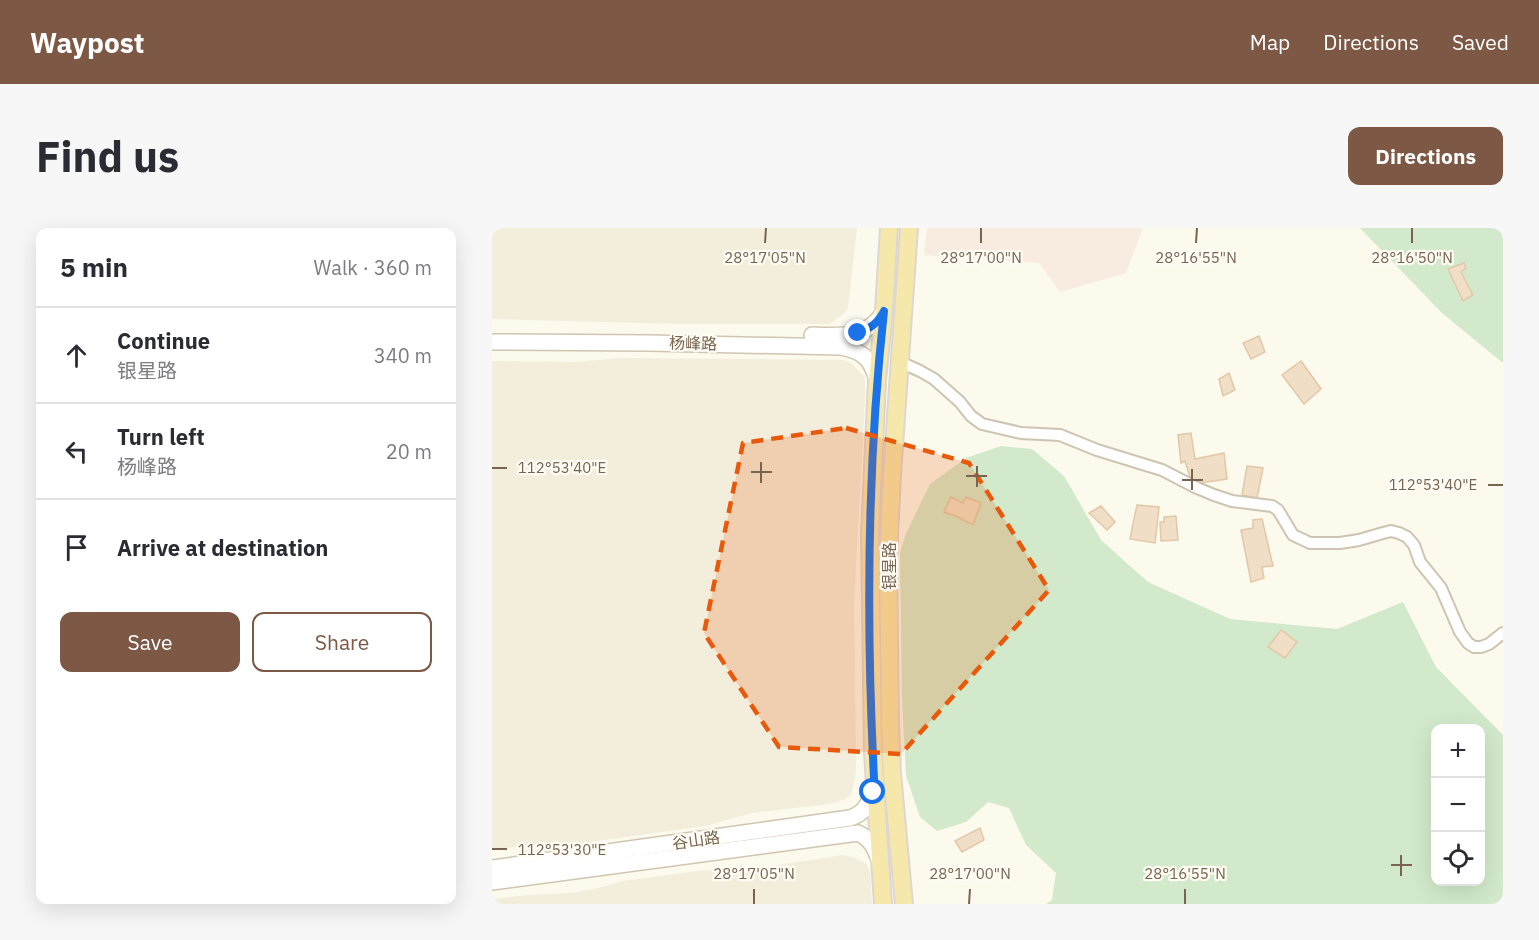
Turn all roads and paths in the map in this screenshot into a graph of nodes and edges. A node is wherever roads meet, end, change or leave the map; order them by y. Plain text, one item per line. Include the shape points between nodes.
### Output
1 (889, 228) edge
2 (909, 228) edge
3 (884, 311) junction
4 (492, 332) edge
5 (492, 342) edge
6 (900, 362) junction
7 (877, 380) junction
8 (1503, 633) edge
9 (874, 778) junction
10 (880, 864) junction
11 (492, 868) edge
12 (492, 882) edge
13 (883, 904) edge
14 (904, 904) edge

1 - 3 main road, 银星路
2 - 6 main road, 银星路
3 - 4 main road, 杨峰路 via 868,329 844,335
3 - 7 main road, 银星路
5 - 7 main road, 杨峰路 via 842,347 867,358
6 - 8 street via 934,379 982,424 1021,433 1060,435 1162,470 1214,495 1272,506 1293,535 1310,543 1340,543 1399,532 1414,545 1420,562 1441,588 1468,643 1481,647
6 - 14 main road, 银星路 via 889,516 890,725
7 - 9 main road, 银星路 via 870,534
9 - 10 main road, 银星路
9 - 11 main road, 谷山路 via 868,805 850,818
10 - 12 main road, 谷山路 via 871,842 858,833
10 - 13 main road, 银星路

